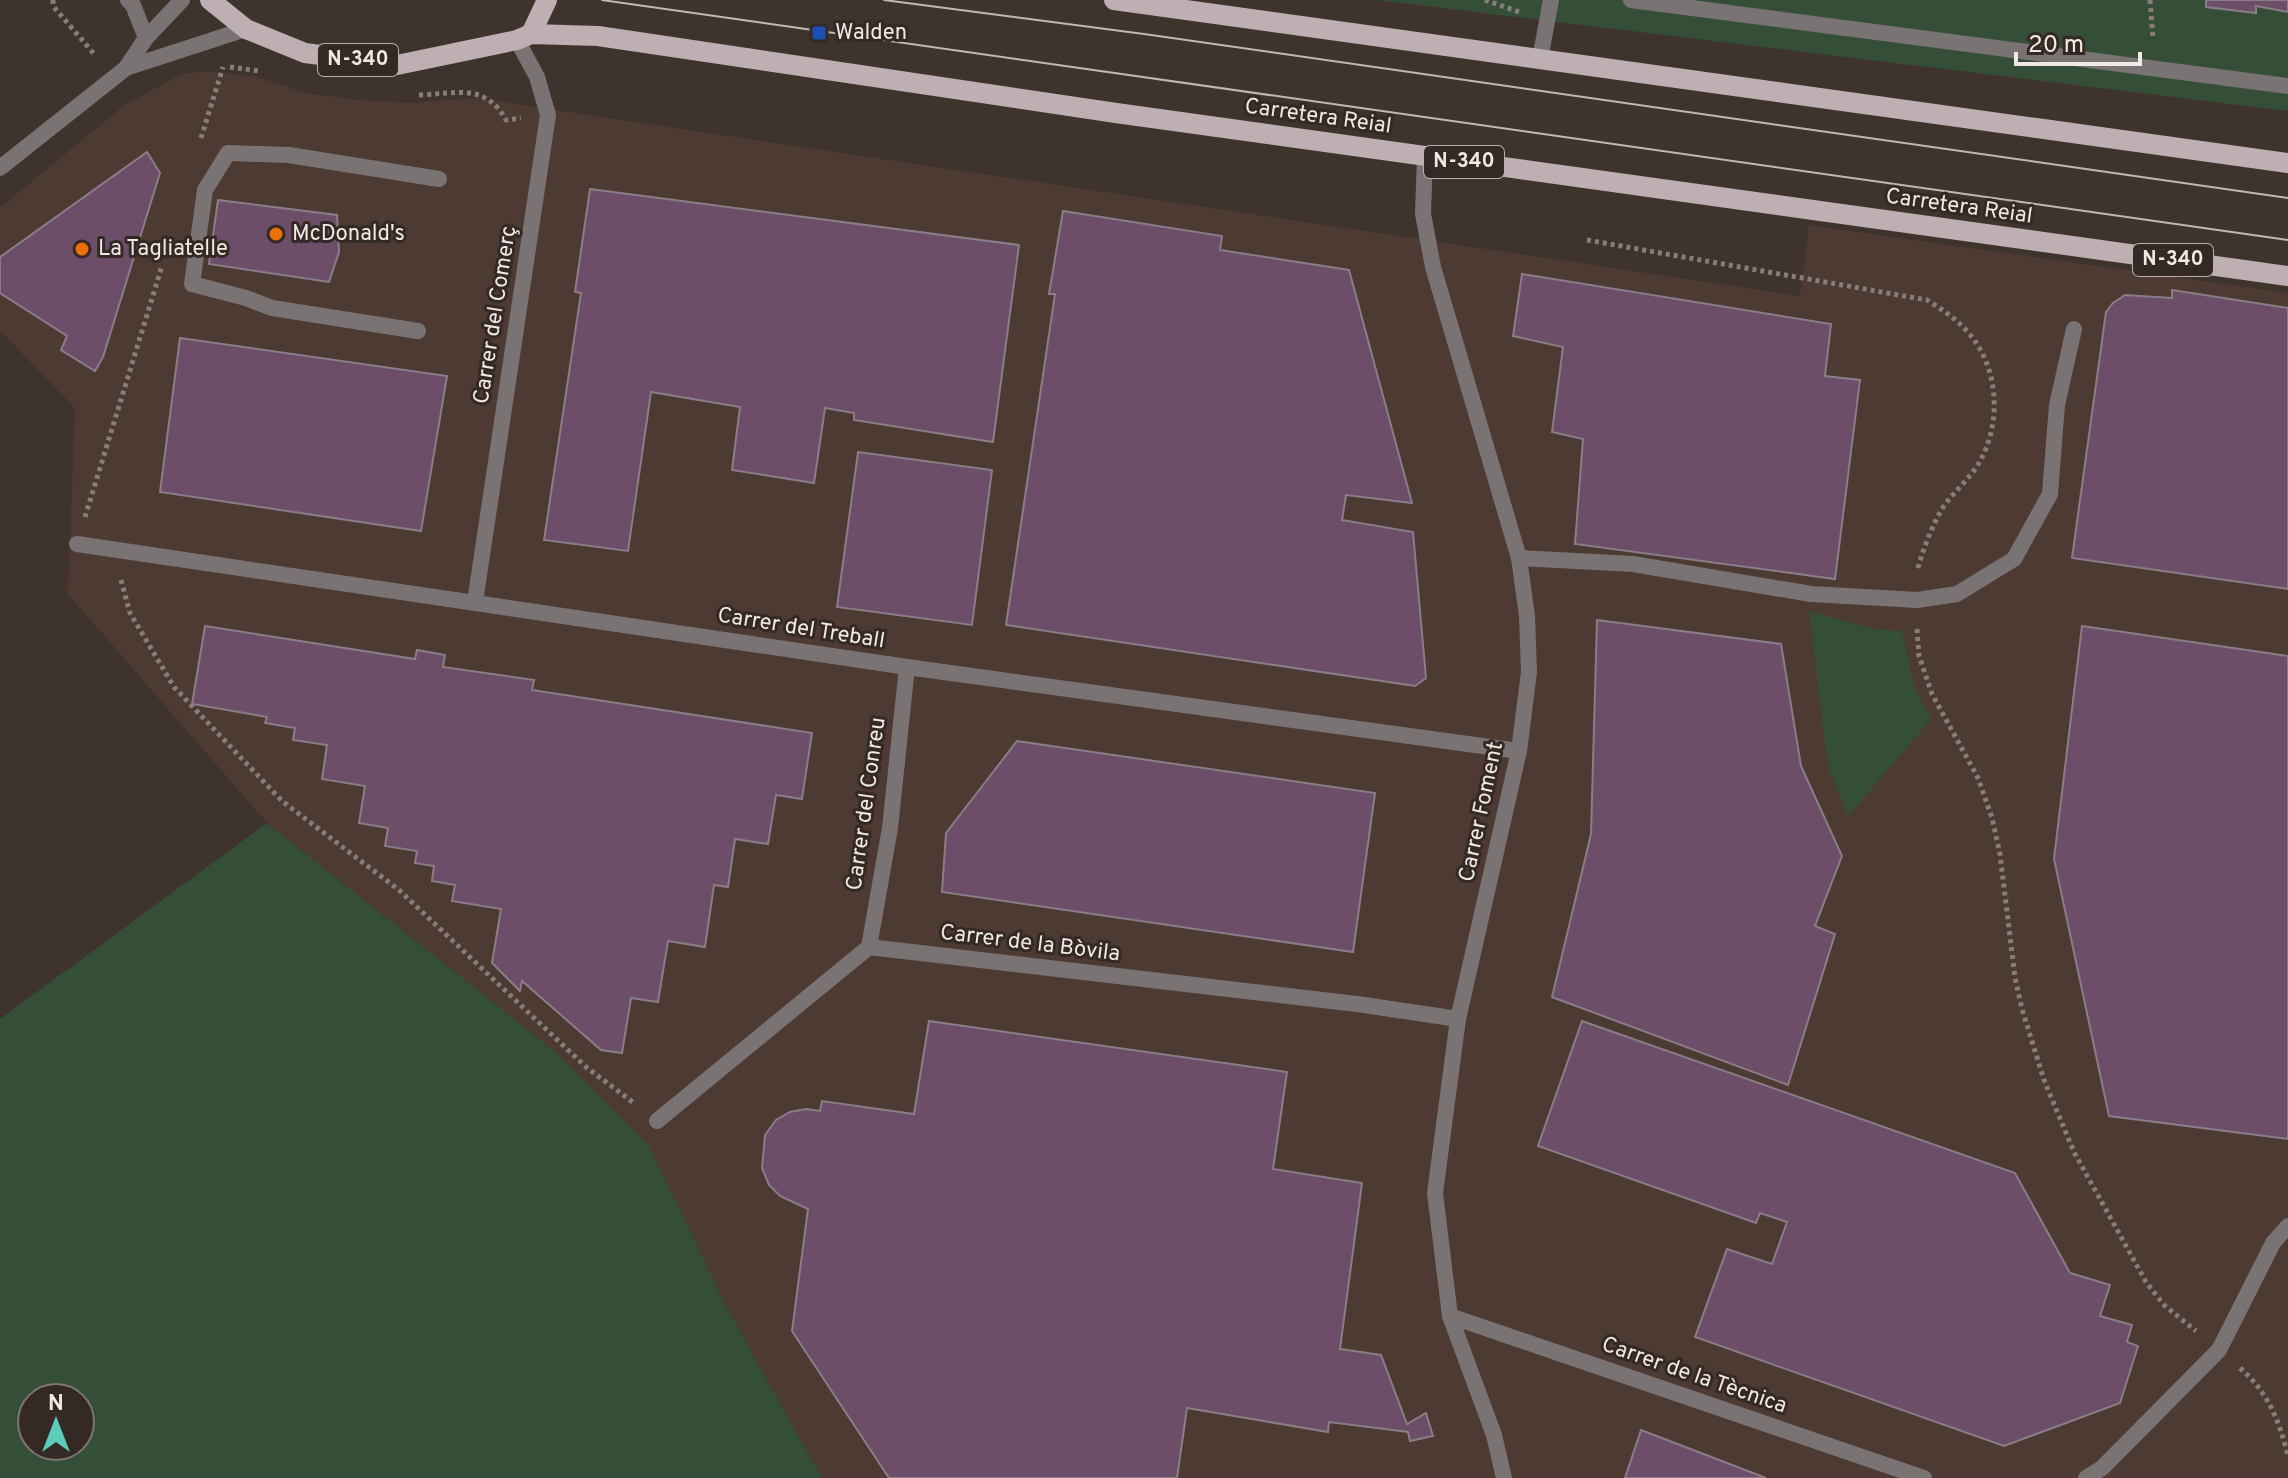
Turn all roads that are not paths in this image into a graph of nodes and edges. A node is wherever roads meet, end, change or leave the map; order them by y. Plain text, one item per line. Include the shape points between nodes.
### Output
1 (128, 0) edge
2 (182, 0) edge
3 (210, 0) edge
4 (547, 0) edge
5 (1114, 0) edge
6 (1551, 0) edge
7 (1631, 0) edge
8 (246, 29) junction
9 (524, 37) junction
10 (146, 38) junction
11 (1540, 59) junction
12 (126, 68) junction
13 (2288, 86) edge
14 (1425, 156) junction
15 (2288, 163) edge
16 (0, 168) edge
17 (439, 179) dead end
18 (2288, 276) edge
19 (2074, 329) dead end
20 (418, 331) dead end
21 (77, 544) road end
22 (1519, 558) junction
23 (475, 602) junction
24 (907, 667) junction
25 (1519, 751) junction
26 (869, 947) junction
27 (1458, 1019) junction
28 (657, 1121) road end
29 (2288, 1226) edge
30 (1450, 1316) junction
31 (1504, 1478) edge
32 (1924, 1478) edge
33 (2086, 1478) edge

1 - 10 street
2 - 10 street
3 - 8 main road, Carretera Reial / N-340
4 - 9 main road
5 - 11 main road
6 - 11 street
7 - 13 street
8 - 9 main road, Carretera Reial / N-340 via 305,53 397,65
8 - 12 street
9 - 14 main road, Carretera Reial / N-340 via 598,36
9 - 23 street, Carrer del Comerç via 548,115
10 - 12 street
11 - 15 main road
12 - 16 street
14 - 18 main road, Carretera Reial / N-340
14 - 22 street, Carrer Foment via 1423,214 1433,267
17 - 20 street via 289,155 228,153 205,190 192,284 272,308
19 - 22 street via 2057,405 2050,494 2014,559 1957,594 1917,600 1811,594 1633,564
21 - 23 street, Carrer del Treball
22 - 25 street, Carrer Foment via 1529,672
23 - 24 street, Carrer del Treball
24 - 25 street, Carrer del Treball
24 - 26 street, Carrer del Conreu via 890,828
25 - 27 street, Carrer Foment
26 - 27 street, Carrer de la Bòvila
26 - 28 street
27 - 30 street, Carrer Foment via 1435,1193
29 - 33 street via 2273,1243 2219,1350
30 - 31 street, Carrer Foment via 1494,1435
30 - 32 street, Carrer de la Tècnica

